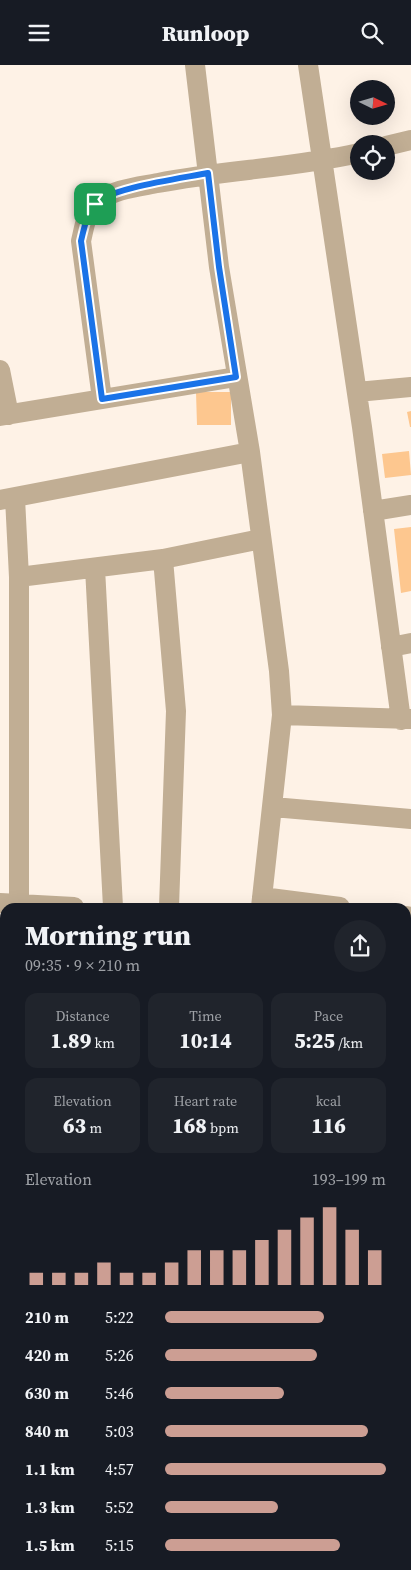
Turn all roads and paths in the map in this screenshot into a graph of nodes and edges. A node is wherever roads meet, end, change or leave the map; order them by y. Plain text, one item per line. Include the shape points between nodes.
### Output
1 (194, 65) edge
2 (308, 65) edge
3 (411, 140) edge
4 (395, 144) edge
5 (350, 155) edge
6 (323, 161) junction
7 (208, 173) junction
8 (0, 370) edge
9 (236, 377) junction
10 (411, 387) edge
11 (357, 392) junction
12 (102, 399) junction
13 (5, 416) edge
14 (250, 452) junction
15 (8, 499) edge
16 (411, 505) edge
17 (373, 511) junction
18 (262, 539) junction
19 (163, 559) junction
20 (95, 567) junction
21 (19, 577) junction
22 (411, 643) edge
23 (391, 647) junction
24 (282, 715) junction
25 (406, 720) edge
26 (273, 807) junction
27 (411, 819) edge
28 (261, 902) edge
29 (9, 903) edge
30 (113, 903) edge
31 (168, 903) edge
32 (277, 903) edge

1 - 7 street
2 - 6 street
3 - 4 street
5 - 6 street
6 - 7 street
6 - 11 street
7 - 9 street
7 - 12 street via 114,192 95,204 85,223 81,241
8 - 13 street
9 - 12 street
9 - 14 street
10 - 11 street
11 - 17 street
12 - 13 street
14 - 15 street
14 - 18 street
15 - 21 street
16 - 17 street
17 - 23 street
18 - 19 street
18 - 24 street
19 - 20 street
19 - 31 street via 176,711
20 - 21 street
20 - 30 street
21 - 29 street
22 - 23 street
23 - 25 street
24 - 25 street
24 - 26 street
26 - 27 street
26 - 28 street
28 - 32 street

